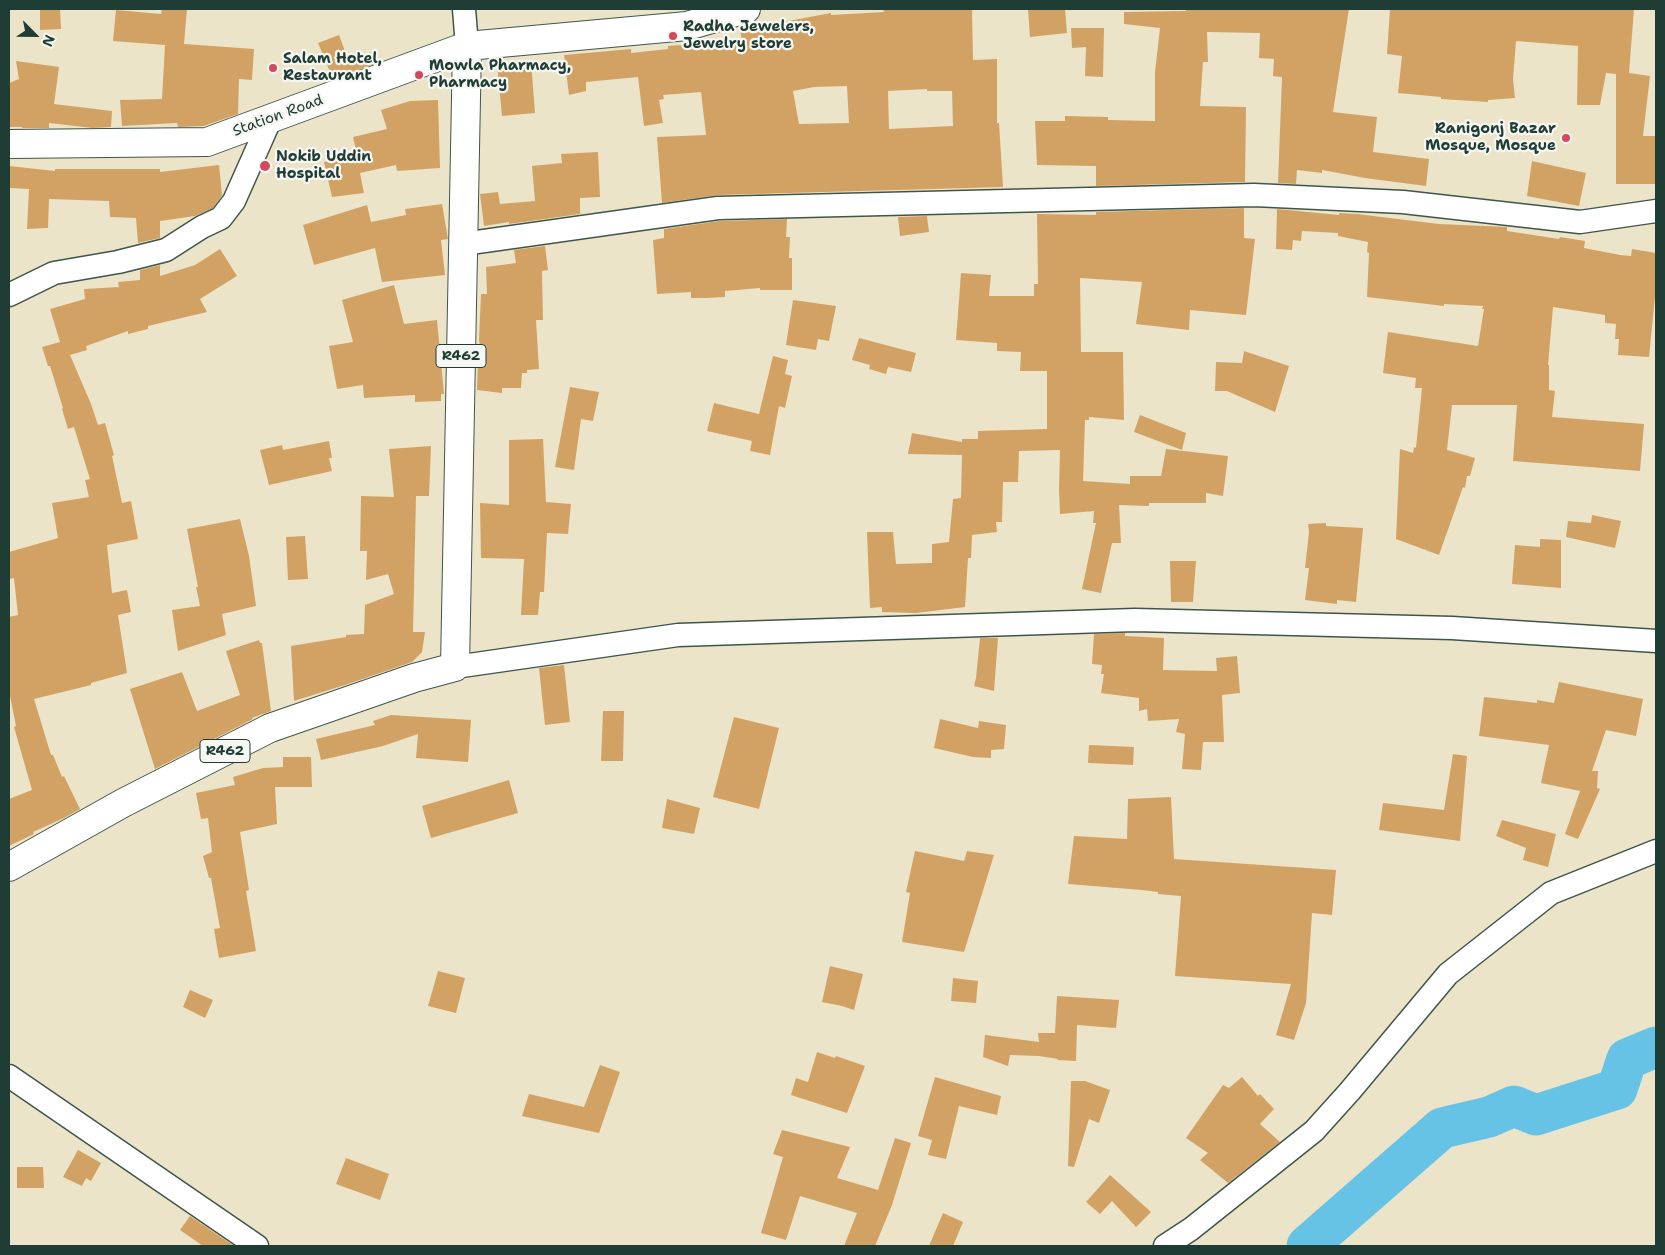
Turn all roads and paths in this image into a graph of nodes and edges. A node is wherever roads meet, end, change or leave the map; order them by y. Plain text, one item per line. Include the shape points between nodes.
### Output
1 (464, 9) edge
2 (746, 9) edge
3 (467, 46) junction
4 (271, 118) junction
5 (9, 144) edge
6 (1656, 210) edge
7 (464, 244) junction
8 (9, 295) edge
9 (1656, 641) edge
10 (455, 667) junction
11 (1656, 851) edge
12 (9, 867) edge
13 (9, 1076) edge
14 (257, 1246) edge
15 (1165, 1246) edge

1 - 3 street
2 - 3 main road, Station Road via 687,26
3 - 4 main road, Station Road
3 - 7 main road, R462
4 - 5 main road, Station Road via 207,142
4 - 8 street via 234,201 221,218 166,250 54,273
6 - 7 street via 1580,222 1404,202 1254,195 718,208
7 - 10 main road, R462
9 - 10 street via 1452,628 1135,620 678,635
10 - 12 main road, R462 via 270,728 123,803
11 - 15 street via 1551,892 1448,974 1314,1131
13 - 14 street

